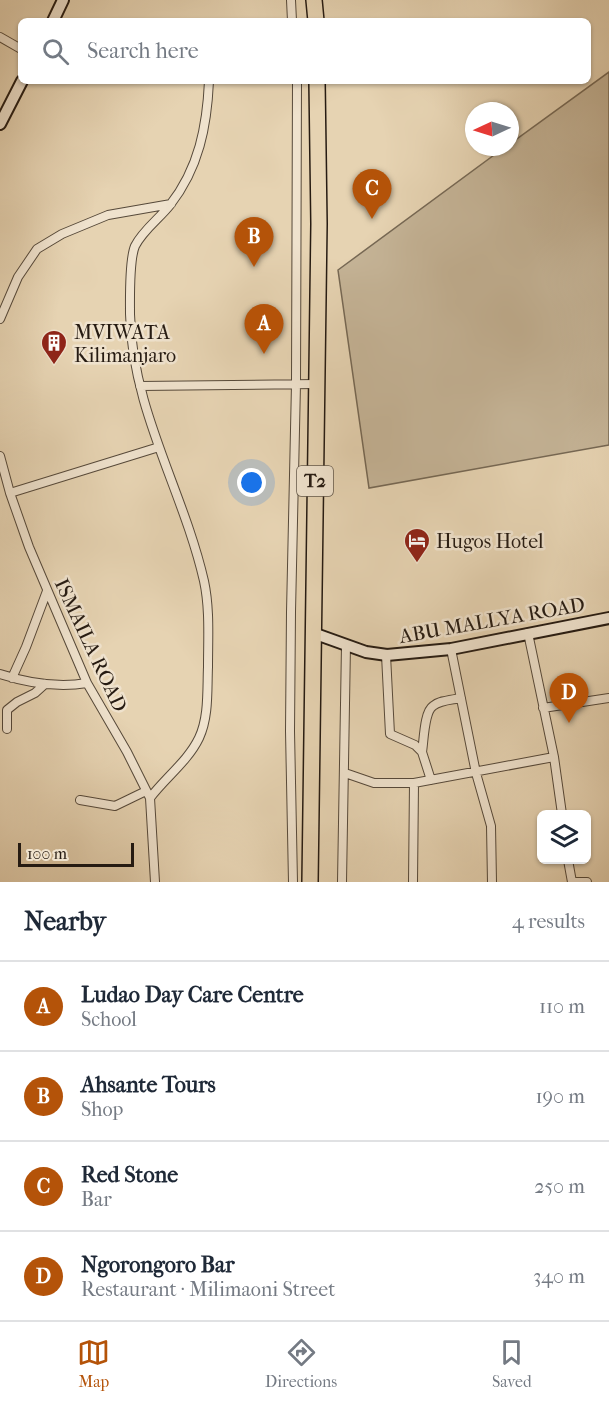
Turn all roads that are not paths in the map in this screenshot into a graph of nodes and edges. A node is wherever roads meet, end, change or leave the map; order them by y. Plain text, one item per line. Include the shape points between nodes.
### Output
1 (63, 0) edge
2 (291, 0) edge
3 (314, 0) edge
4 (56, 18) edge
5 (292, 18) edge
6 (316, 18) edge
7 (0, 37) edge
8 (18, 46) edge
9 (20, 84) edge
10 (209, 84) edge
11 (297, 84) edge
12 (317, 84) edge
13 (0, 124) edge
14 (171, 204) junction
15 (0, 319) edge
16 (296, 384) junction
17 (316, 384) junction
18 (140, 386) junction
19 (159, 447) junction
20 (0, 456) edge
21 (10, 493) junction
22 (47, 591) junction
23 (609, 618) edge
24 (313, 633) junction
25 (528, 633) junction
26 (346, 645) junction
27 (451, 648) junction
28 (386, 655) junction
29 (0, 674) edge
30 (12, 678) junction
31 (87, 683) junction
32 (45, 684) junction
33 (461, 698) junction
34 (609, 698) edge
35 (543, 708) junction
36 (7, 729) dead end
37 (423, 752) junction
38 (554, 757) junction
39 (345, 773) junction
40 (476, 773) junction
41 (431, 780) junction
42 (414, 783) junction
43 (148, 795) junction
44 (80, 800) dead end
45 (561, 810) edge
46 (569, 864) edge
47 (155, 882) edge
48 (293, 882) edge
49 (309, 882) edge
50 (342, 882) edge
51 (413, 882) edge
52 (492, 882) edge
53 (572, 882) edge
54 (587, 882) edge

1 - 4 main road
2 - 5 street
3 - 6 highway
7 - 8 street
9 - 13 main road
10 - 14 street via 201,146
11 - 16 street
12 - 17 highway, T2
14 - 15 street via 108,215 37,249 18,277
14 - 18 street via 135,247 130,317
16 - 17 street
16 - 18 street
16 - 48 street via 290,636
17 - 24 highway, T2
18 - 19 street
19 - 21 street
19 - 43 street via 204,582 207,690 205,722 198,739 190,753
20 - 21 street, ISMAILA ROAD
21 - 22 street, ISMAILA ROAD
22 - 30 street
22 - 31 street, ISMAILA ROAD
23 - 25 main road, ABU MALLYA ROAD
24 - 26 main road, ABU MALLYA ROAD
24 - 49 highway, T2
25 - 27 main road, ABU MALLYA ROAD
25 - 35 street
26 - 28 main road, ABU MALLYA ROAD
26 - 39 street
27 - 28 main road, ABU MALLYA ROAD
27 - 33 street
28 - 37 street via 390,734
29 - 30 street
30 - 32 street
31 - 32 street
31 - 43 street, ISMAILA ROAD
32 - 36 street via 7,710
33 - 37 street via 429,709
33 - 40 street
34 - 35 street
35 - 38 street
37 - 41 street
38 - 40 street
38 - 45 street
39 - 42 street via 374,783
39 - 50 street
40 - 41 street
40 - 52 street via 491,826
41 - 42 street
42 - 51 street
43 - 44 street via 115,806
43 - 47 street, ISMAILA ROAD
46 - 53 street
53 - 54 street

